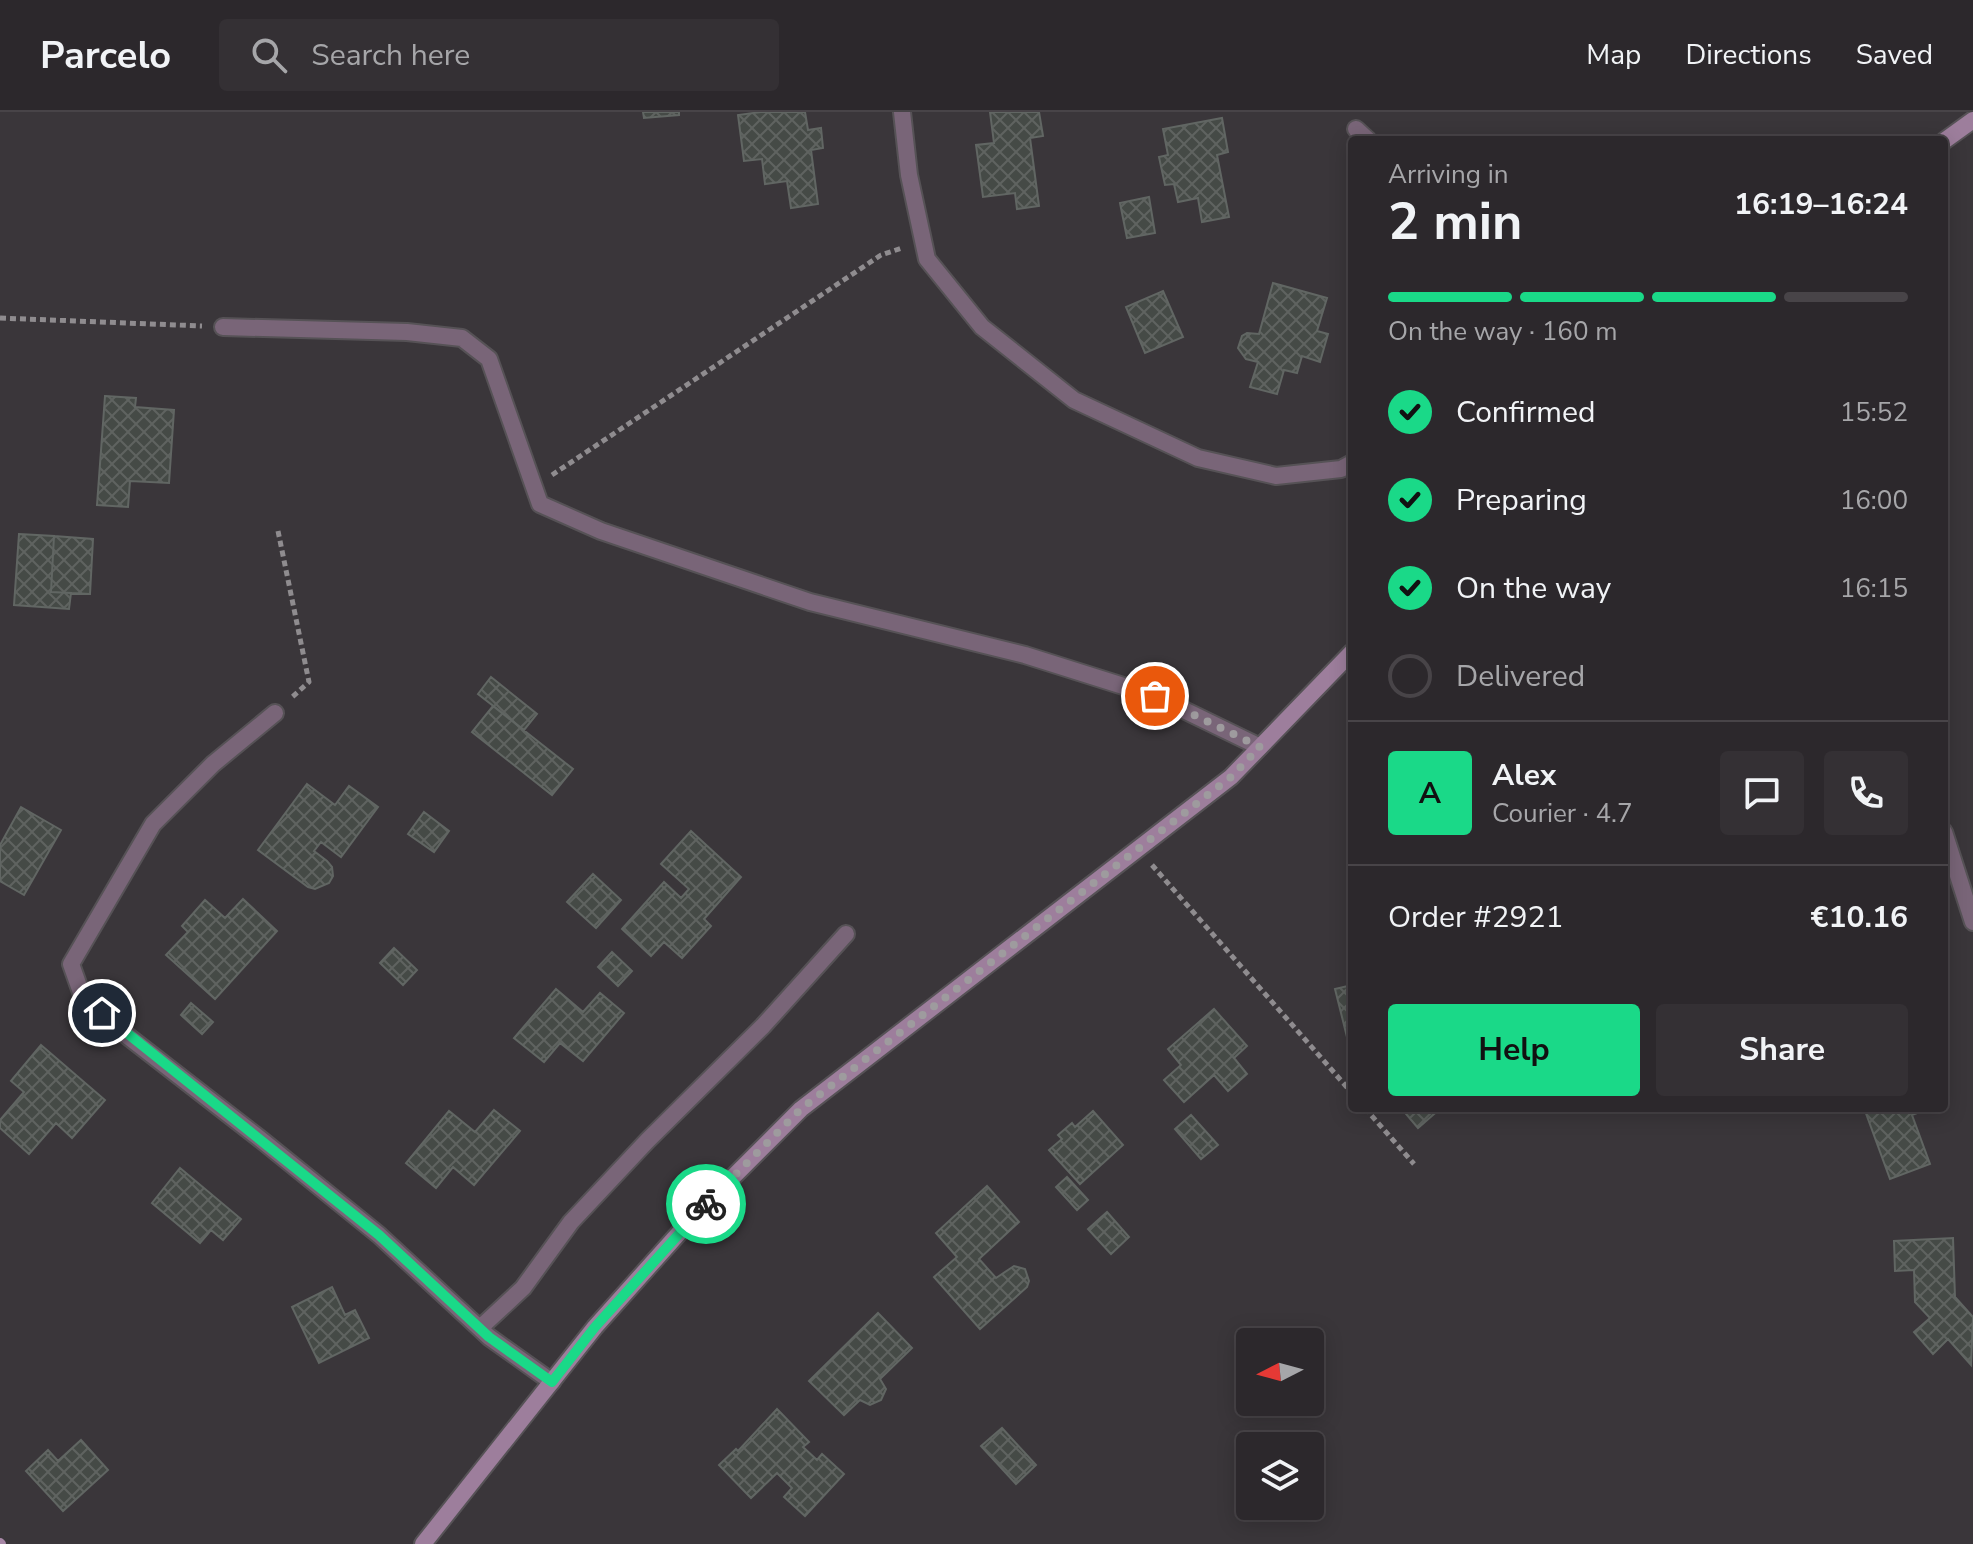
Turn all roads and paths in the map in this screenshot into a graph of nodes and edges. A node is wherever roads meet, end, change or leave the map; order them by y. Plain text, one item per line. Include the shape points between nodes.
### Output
1 (902, 112) edge
2 (1973, 120) edge
3 (1948, 138) edge
4 (923, 240) junction
5 (0, 318) edge
6 (223, 327) joint
7 (1348, 465) edge
8 (535, 487) junction
9 (278, 531) dead end
10 (1348, 656) edge
11 (275, 713) joint
12 (1260, 747) junction
13 (1948, 844) edge
14 (1138, 849) junction
15 (1973, 922) edge
16 (846, 934) dead end
17 (1348, 1088) edge
18 (1368, 1112) edge
19 (1414, 1164) dead end
20 (480, 1328) junction
21 (552, 1382) junction
22 (423, 1544) edge

1 - 4 street
2 - 3 main road
4 - 7 street via 927,259 982,327 1074,400 1198,458 1276,476
4 - 8 path via 881,255
5 - 6 path
6 - 8 street via 462,338 489,359
8 - 12 street via 540,504 601,531 810,602 1025,655 1155,696
9 - 11 path via 309,682
10 - 12 main road
11 - 20 street via 213,764 153,824 71,964 82,995 121,1031 379,1235
12 - 14 main road via 1231,777
13 - 15 street
14 - 17 path
14 - 21 main road via 801,1109 696,1214
16 - 20 street via 603,1187 523,1288
18 - 19 path
20 - 21 street
21 - 22 main road

